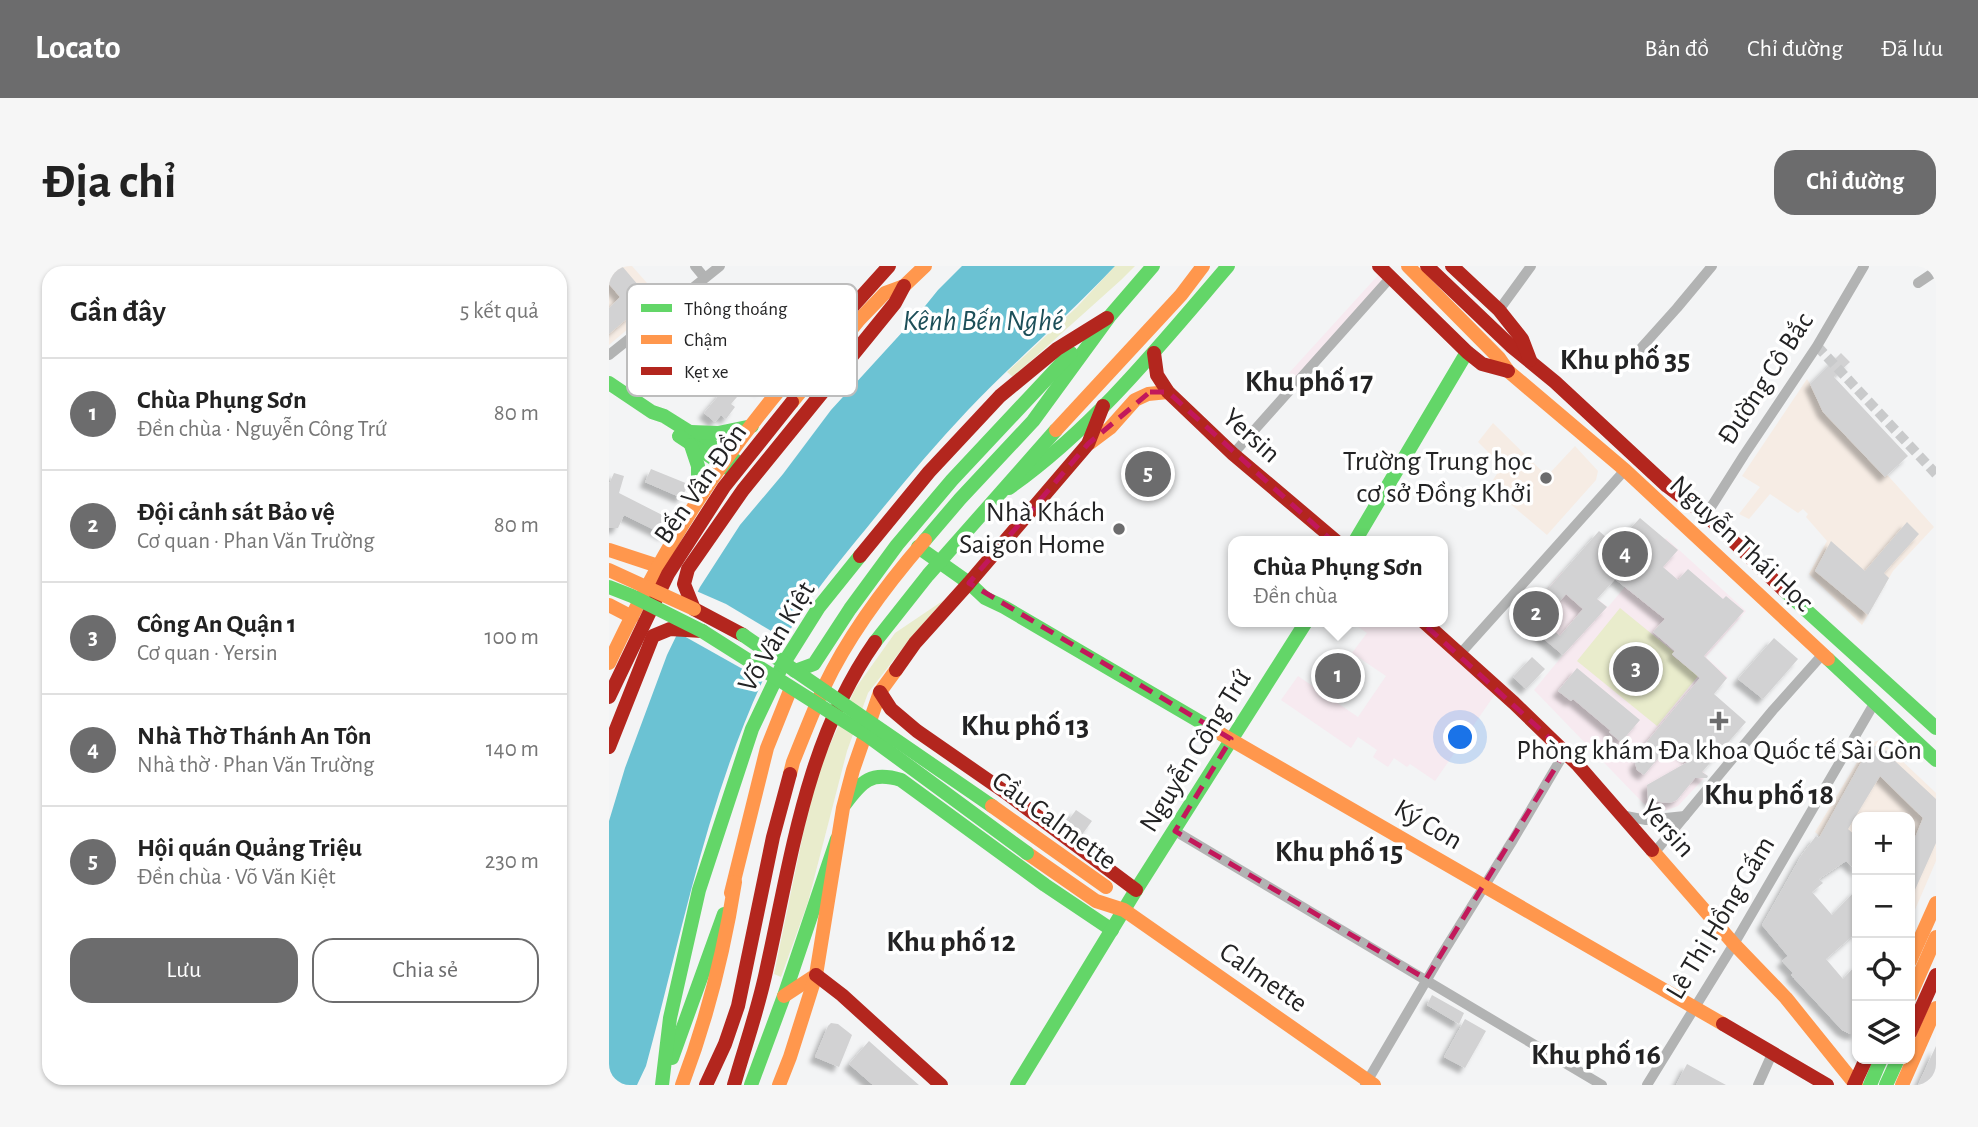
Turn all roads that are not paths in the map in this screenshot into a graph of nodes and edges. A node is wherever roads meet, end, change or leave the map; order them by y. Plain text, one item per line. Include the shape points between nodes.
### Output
1 (695, 266) edge
2 (720, 266) edge
3 (889, 266) edge
4 (925, 266) edge
5 (1153, 266) edge
6 (1203, 266) edge
7 (1228, 266) edge
8 (1379, 266) edge
9 (1408, 266) edge
10 (1427, 266) edge
11 (1452, 266) edge
12 (1531, 266) edge
13 (1712, 266) edge
14 (1864, 266) edge
15 (1936, 271) edge
16 (873, 272) edge
17 (1391, 277) junction
18 (704, 278) junction
19 (1919, 283) dead end
20 (697, 284) edge
21 (904, 286) junction
22 (857, 292) edge
23 (1499, 310) junction
24 (1109, 317) junction
25 (857, 322) edge
26 (627, 340) edge
27 (857, 349) edge
28 (1467, 352) junction
29 (1154, 353) junction
30 (609, 355) edge
31 (1633, 357) dead end
32 (1529, 360) junction
33 (1504, 364) junction
34 (609, 383) edge
35 (1168, 393) junction
36 (627, 395) edge
37 (628, 396) edge
38 (776, 396) edge
39 (797, 396) edge
40 (819, 396) edge
41 (1103, 406) junction
42 (752, 426) junction
43 (690, 438) junction
44 (1088, 444) junction
45 (1233, 454) junction
46 (725, 460) junction
47 (738, 469) junction
48 (1625, 470) junction
49 (999, 494) junction
50 (698, 498) junction
51 (1706, 515) junction
52 (1330, 536) edge
53 (1358, 536) edge
54 (918, 547) junction
55 (609, 550) edge
56 (939, 563) junction
57 (658, 566) junction
58 (609, 570) edge
59 (969, 583) junction
60 (609, 587) edge
61 (609, 604) edge
62 (694, 609) junction
63 (632, 617) junction
64 (1303, 627) edge
65 (1430, 627) edge
66 (702, 631) junction
67 (1838, 640) junction
68 (1460, 654) junction
69 (1823, 654) junction
70 (609, 663) edge
71 (795, 671) junction
72 (791, 688) junction
73 (880, 692) junction
74 (609, 697) edge
75 (1875, 702) junction
76 (1936, 728) edge
77 (1231, 739) junction
78 (937, 745) junction
79 (609, 747) edge
80 (1565, 752) junction
81 (1936, 760) edge
82 (910, 785) junction
83 (842, 808) junction
84 (1621, 815) junction
85 (1685, 816) junction
86 (1175, 831) junction
87 (837, 839) junction
88 (1655, 852) junction
89 (735, 882) junction
90 (1484, 886) junction
91 (1136, 890) junction
92 (1936, 903) edge
93 (1124, 911) junction
94 (1112, 930) junction
95 (1932, 933) edge
96 (1734, 944) junction
97 (1915, 955) edge
98 (816, 975) junction
99 (1936, 975) edge
100 (1426, 979) junction
101 (1915, 982) edge
102 (784, 996) junction
103 (1694, 1008) junction
104 (1936, 1008) edge
105 (1915, 1031) edge
106 (1915, 1033) edge
107 (704, 1038) junction
108 (1772, 1054) junction
109 (1865, 1064) edge
110 (1877, 1064) edge
111 (1896, 1064) edge
112 (1907, 1064) edge
113 (1369, 1083) edge
114 (663, 1084) edge
115 (682, 1085) edge
116 (689, 1085) edge
117 (706, 1085) edge
118 (734, 1085) edge
119 (751, 1085) edge
120 (779, 1085) edge
121 (941, 1085) edge
122 (1017, 1085) edge
123 (1602, 1085) edge
124 (1647, 1085) edge
125 (1758, 1085) edge
126 (1827, 1085) edge
127 (1859, 1085) edge
128 (1886, 1085) edge
129 (1902, 1085) edge

1 - 18 street
2 - 18 street
3 - 16 main road, Bến Vân Đồn
4 - 21 main road, Bến Vân Đồn
5 - 24 main road, Võ Văn Kiệt
6 - 49 main road via 1181,296
7 - 29 main road
8 - 17 main road, Nguyễn Thái Học
9 - 33 main road
10 - 32 main road, Nguyễn Thái Học
11 - 23 main road, Nguyễn Thái Học
12 - 23 street
13 - 31 street
14 - 51 street, Đường Cô Bắc
15 - 19 street
16 - 22 main road, Bến Vân Đồn
17 - 28 main road, Nguyễn Thái Học
17 - 45 street
18 - 20 street
21 - 25 main road, Bến Vân Đồn via 885,293
21 - 27 main road
23 - 32 main road, Nguyễn Thái Học via 1522,339
24 - 54 main road, Võ Văn Kiệt via 1033,421
24 - 71 main road via 952,480 897,545 814,664
24 - 114 main road, Võ Văn Kiệt via 1057,349 1000,396 929,472 819,607 782,666 752,729 699,890 670,1018
26 - 30 street
28 - 33 main road, Nguyễn Thái Học via 1482,364
28 - 53 main road
29 - 35 main road, Yersin via 1157,375
29 - 41 main road
32 - 51 main road, Nguyễn Thái Học
33 - 48 main road, Nguyễn Thái Học
34 - 36 main road
35 - 44 main road via 1138,397
35 - 45 main road, Yersin
37 - 43 main road via 659,422
38 - 42 main road, Bến Vân Đồn
39 - 47 main road, Bến Vân Đồn
40 - 62 main road via 743,490 688,569 684,584
41 - 44 main road
41 - 49 main road via 1034,471
42 - 43 main road
42 - 46 main road, Bến Vân Đồn
43 - 46 main road
43 - 50 main road via 698,466
44 - 59 main road
45 - 52 main road, Yersin
46 - 47 main road
46 - 50 main road, Bến Vân Đồn
47 - 74 main road, Bến Vân Đồn via 668,575
48 - 68 street
48 - 69 main road, Nguyễn Thái Học
49 - 56 main road
50 - 57 main road, Bến Vân Đồn
51 - 67 main road, Nguyễn Thái Học
54 - 56 main road, Ký Con
54 - 117 main road, Võ Văn Kiệt via 847,645 806,727 779,812 738,1006
55 - 57 main road
56 - 59 main road, Ký Con
56 - 118 main road via 863,659 825,735 801,804 754,1021
57 - 63 main road, Bến Vân Đồn
58 - 62 main road, Cầu Calmette, bridge
59 - 73 main road via 915,643
59 - 77 main road, Ký Con via 991,591 1005,607
60 - 66 main road, Cầu Calmette, bridge
61 - 63 main road
62 - 71 main road, Cầu Calmette, bridge
63 - 70 main road, Bến Vân Đồn
64 - 77 main road, Nguyễn Công Trứ
65 - 68 main road, Yersin
66 - 72 main road, Cầu Calmette, bridge
66 - 79 main road via 670,629 653,636
67 - 69 main road
67 - 76 main road, Nguyễn Thái Học
68 - 80 main road, Yersin
69 - 75 main road, Nguyễn Thái Học
69 - 85 street
71 - 93 main road, Cầu Calmette, bridge via 1105,887
72 - 89 main road via 767,748
72 - 93 main road, Cầu Calmette, bridge via 868,736 1096,901
73 - 78 main road via 891,709
73 - 83 main road
75 - 81 main road, Nguyễn Thái Học
75 - 96 street, Lê Thị Hồng Gấm
77 - 86 main road, Nguyễn Công Trứ
77 - 90 main road, Ký Con
78 - 82 main road
78 - 91 main road
80 - 84 main road, Yersin
80 - 90 street
82 - 83 main road via 891,777 868,778
82 - 94 main road
83 - 87 main road
84 - 85 street via 1646,820
84 - 88 main road, Yersin
85 - 88 street
86 - 91 main road, Nguyễn Công Trứ
86 - 100 street
87 - 98 main road
87 - 102 main road
88 - 96 main road, Yersin
89 - 107 main road via 735,928
89 - 114 main road
90 - 100 street
90 - 103 main road, Ký Con
91 - 93 main road, Nguyễn Công Trứ
92 - 95 main road
93 - 94 main road, Nguyễn Công Trứ
93 - 113 main road, Calmette
94 - 122 main road, Nguyễn Công Trứ
95 - 97 main road
95 - 101 main road
96 - 103 street, Lê Thị Hồng Gấm
96 - 127 main road, Yersin
98 - 102 main road
98 - 120 main road
98 - 121 main road
99 - 105 main road
100 - 113 street
100 - 123 street
102 - 119 main road
103 - 108 main road, Ký Con
103 - 124 street, Lê Thị Hồng Gấm
104 - 106 main road
107 - 115 main road
107 - 116 main road
108 - 125 street
108 - 126 main road, Ký Con
109 - 127 main road
110 - 127 main road
111 - 128 main road
112 - 129 main road

